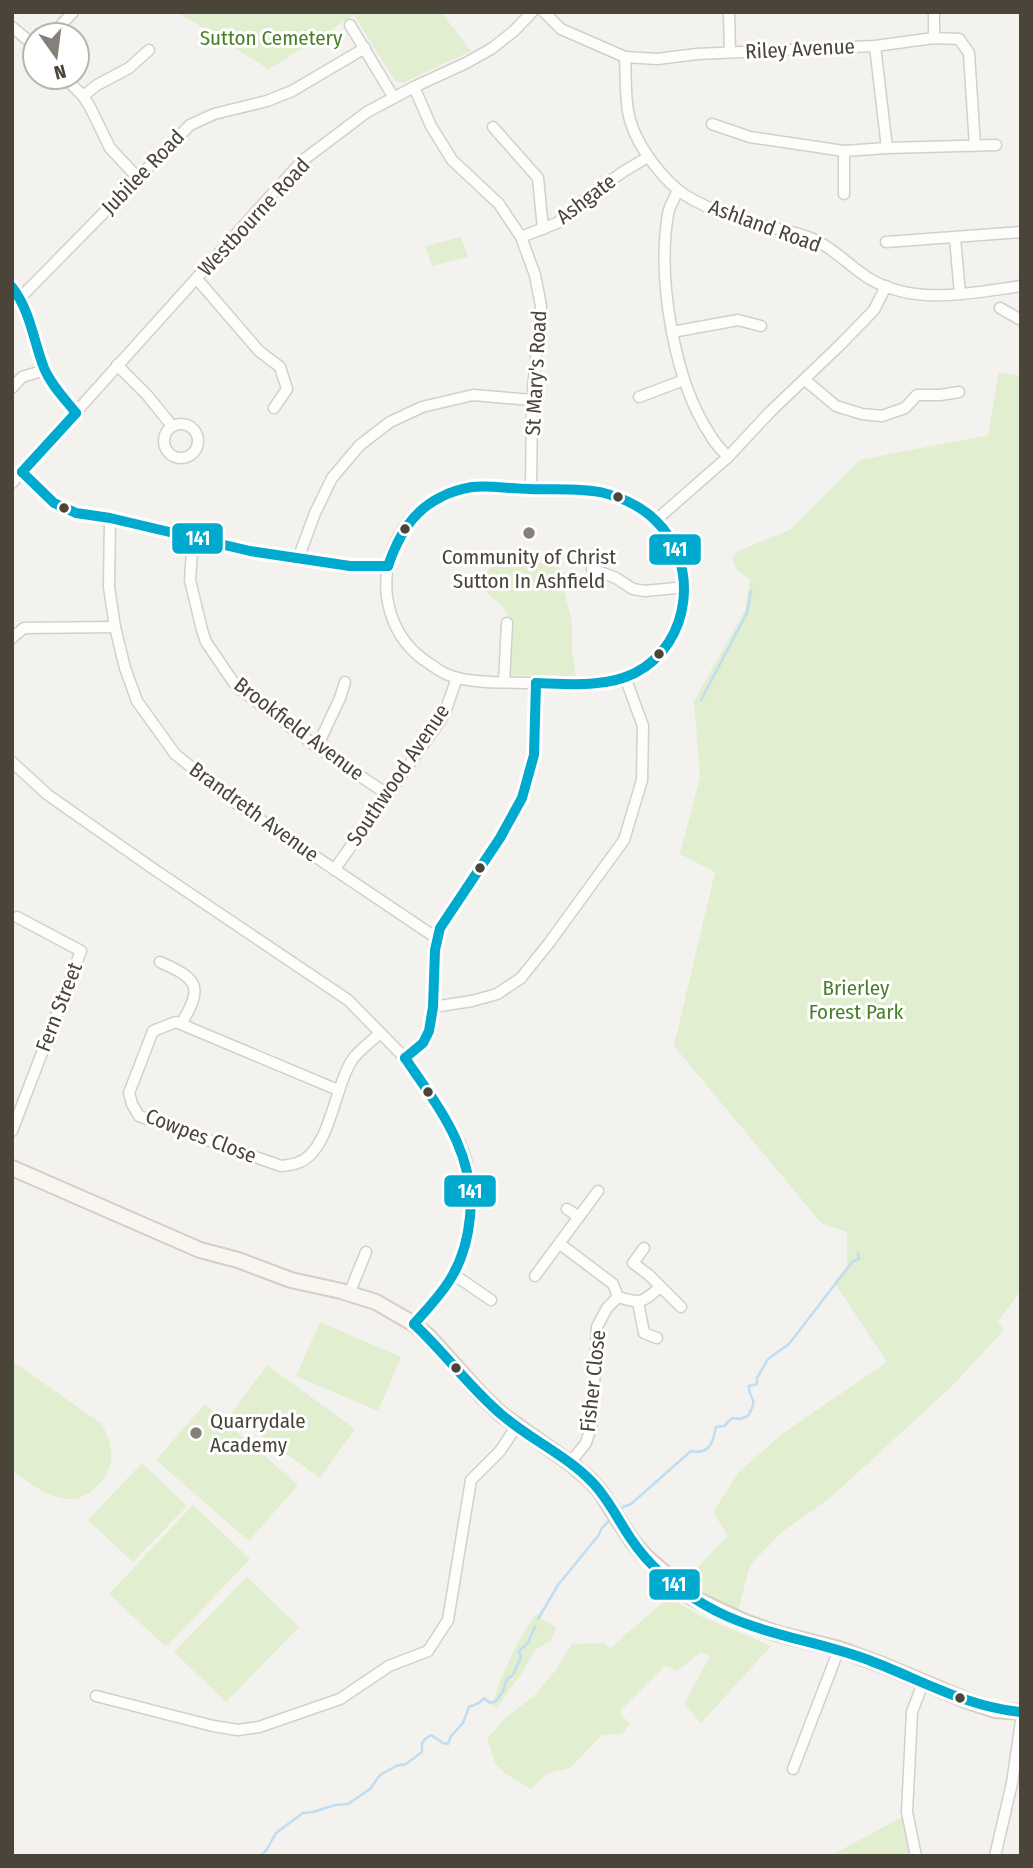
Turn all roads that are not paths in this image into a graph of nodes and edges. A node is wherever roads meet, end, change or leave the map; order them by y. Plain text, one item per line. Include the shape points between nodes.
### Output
1 (531, 12) edge
2 (544, 12) edge
3 (729, 12) edge
4 (934, 12) edge
5 (350, 25) dead end
6 (934, 38) junction
7 (875, 46) junction
8 (365, 48) junction
9 (149, 50) dead end
10 (730, 52) junction
11 (625, 57) junction
12 (414, 87) junction
13 (78, 91) edge
14 (83, 96) junction
15 (394, 98) junction
16 (712, 124) dead end
17 (493, 127) dead end
18 (996, 145) dead end
19 (975, 146) junction
20 (887, 148) junction
21 (844, 151) junction
22 (648, 158) junction
23 (138, 178) junction
24 (678, 190) junction
25 (844, 194) dead end
26 (543, 229) junction
27 (1021, 232) edge
28 (521, 237) junction
29 (955, 238) junction
30 (886, 242) dead end
31 (197, 279) junction
32 (886, 286) junction
33 (1021, 286) edge
34 (12, 287) edge
35 (960, 294) junction
36 (21, 297) junction
37 (1000, 308) dead end
38 (1021, 320) edge
39 (761, 326) dead end
40 (672, 332) junction
41 (117, 365) junction
42 (45, 370) junction
43 (684, 380) junction
44 (805, 380) junction
45 (12, 388) edge
46 (959, 392) dead end
47 (639, 397) dead end
48 (533, 400) junction
49 (274, 408) dead end
50 (76, 413) junction
51 (172, 426) dead end
52 (728, 457) junction
53 (22, 472) junction
54 (12, 484) edge
55 (531, 489) junction
56 (110, 518) junction
57 (656, 520) junction
58 (193, 537) junction
59 (298, 559) junction
60 (388, 566) junction
61 (592, 569) dead end
62 (686, 587) junction
63 (507, 623) dead end
64 (115, 627) junction
65 (12, 638) edge
66 (625, 677) junction
67 (457, 678) junction
68 (345, 682) dead end
69 (504, 682) junction
70 (536, 683) junction
71 (317, 747) junction
72 (12, 762) edge
73 (387, 794) junction
74 (334, 870) junction
75 (17, 917) dead end
76 (438, 939) junction
77 (160, 962) dead end
78 (433, 1007) junction
79 (181, 1024) junction
80 (380, 1033) junction
81 (405, 1058) junction
82 (338, 1090) junction
83 (12, 1131) edge
84 (12, 1168) edge
85 (598, 1191) dead end
86 (567, 1209) dead end
87 (579, 1217) junction
88 (560, 1244) junction
89 (644, 1248) dead end
90 (366, 1252) dead end
91 (453, 1274) junction
92 (535, 1276) dead end
93 (660, 1287) junction
94 (349, 1293) junction
95 (618, 1297) junction
96 (491, 1300) dead end
97 (638, 1302) junction
98 (681, 1307) dead end
99 (414, 1324) junction
100 (657, 1338) dead end
101 (516, 1427) junction
102 (570, 1463) junction
103 (839, 1649) junction
104 (923, 1683) junction
105 (96, 1696) dead end
106 (1021, 1712) edge
107 (1021, 1721) edge
108 (793, 1769) dead end
109 (916, 1856) edge
110 (995, 1856) edge

1 - 12 street, Westbourne Road via 491,49
2 - 11 street, Riley Avenue via 562,29
3 - 10 street
4 - 6 street
5 - 8 street
6 - 7 street, Riley Avenue
6 - 19 street, Riley Avenue via 960,39 969,53
7 - 10 street, Riley Avenue
7 - 20 street
8 - 15 street
8 - 23 street, Jubilee Road via 292,91 190,125
9 - 14 street
10 - 11 street, Riley Avenue
11 - 22 street, Ashland Road via 628,113
12 - 15 street, Westbourne Road
12 - 28 street, St Mary's Road via 452,160 499,204
13 - 14 street
14 - 23 street via 110,148
15 - 31 street, Westbourne Road via 367,112 302,161
16 - 21 street via 750,137
17 - 26 street via 538,178
18 - 19 street
19 - 20 street
20 - 21 street
21 - 25 street
22 - 24 street, Ashland Road
22 - 26 street, Ashgate
23 - 36 street, Jubilee Road
24 - 32 street, Ashland Road via 698,203 814,240
24 - 40 street via 668,212 664,272
26 - 28 street, Ashgate
27 - 29 street
28 - 48 street, St Mary's Road via 541,306
29 - 30 street
29 - 35 street
31 - 41 street, Westbourne Road
31 - 49 street via 258,351 280,367 287,389
32 - 35 street, Ashland Road via 933,296
32 - 44 street via 874,310
33 - 35 street, Ashland Road
34 - 36 street
36 - 42 street
37 - 38 street
39 - 40 street via 738,320
40 - 43 street
41 - 50 street, Westbourne Road
41 - 51 street
42 - 45 street via 22,377
42 - 50 street
43 - 47 street
43 - 52 street via 710,436
44 - 46 street via 836,406 882,416 905,408 917,396
44 - 52 street
48 - 55 street, St Mary's Road
48 - 59 street via 473,395 422,407 390,422 360,445 332,478
50 - 53 street, Westbourne Road
52 - 57 street
53 - 54 street, Westbourne Road
53 - 56 street via 54,503 76,513
55 - 57 street via 616,495
55 - 60 street via 473,487 445,494 407,524 395,542
56 - 58 street
56 - 64 street, Brandreth Avenue via 109,587
57 - 62 street via 675,546
58 - 59 street
58 - 71 street, Brookfield Avenue via 190,580 206,642 236,686
59 - 60 street
60 - 67 street via 388,607 397,631 422,659
61 - 62 street via 633,589
62 - 66 street via 680,620 666,648 645,668
63 - 69 street
64 - 65 street via 24,628
64 - 74 street, Brandreth Avenue via 137,701 175,754 237,804
66 - 70 street via 586,685
66 - 78 street via 643,726 642,780 624,840 521,978 498,994
67 - 69 street
67 - 73 street, Southwood Avenue via 440,721
68 - 71 street
69 - 70 street
70 - 76 street via 534,755 522,798 445,920
71 - 73 street, Brookfield Avenue
72 - 80 street via 69,810 348,1000
73 - 74 street, Southwood Avenue
74 - 76 street, Brandreth Avenue
75 - 83 street, Fern Street via 81,951
76 - 78 street
77 - 79 street via 183,972 194,988
78 - 81 street via 424,1043
79 - 82 street
79 - 82 street, Cowpes Close via 153,1031 129,1093 139,1116 281,1166 307,1158 321,1142
80 - 81 street
80 - 82 street, Cowpes Close via 353,1060
81 - 91 street via 456,1135 470,1175 471,1219
84 - 94 main road via 200,1250 291,1280
85 - 87 street
86 - 87 street
87 - 88 street
88 - 92 street
88 - 95 street via 613,1283
89 - 93 street via 634,1263
90 - 94 street
91 - 96 street
91 - 99 street
93 - 97 street
93 - 98 street
94 - 99 main road
95 - 97 street
95 - 102 street, Fisher Close via 597,1327 590,1434
97 - 100 street via 644,1333
99 - 101 main road
101 - 102 main road
101 - 105 street via 471,1480 448,1620 428,1651 389,1666 340,1699 238,1730
102 - 103 main road via 590,1480 645,1556 693,1598 767,1630
103 - 104 main road
103 - 108 street
104 - 106 main road via 995,1710
104 - 109 street via 912,1712 907,1812
107 - 110 street

